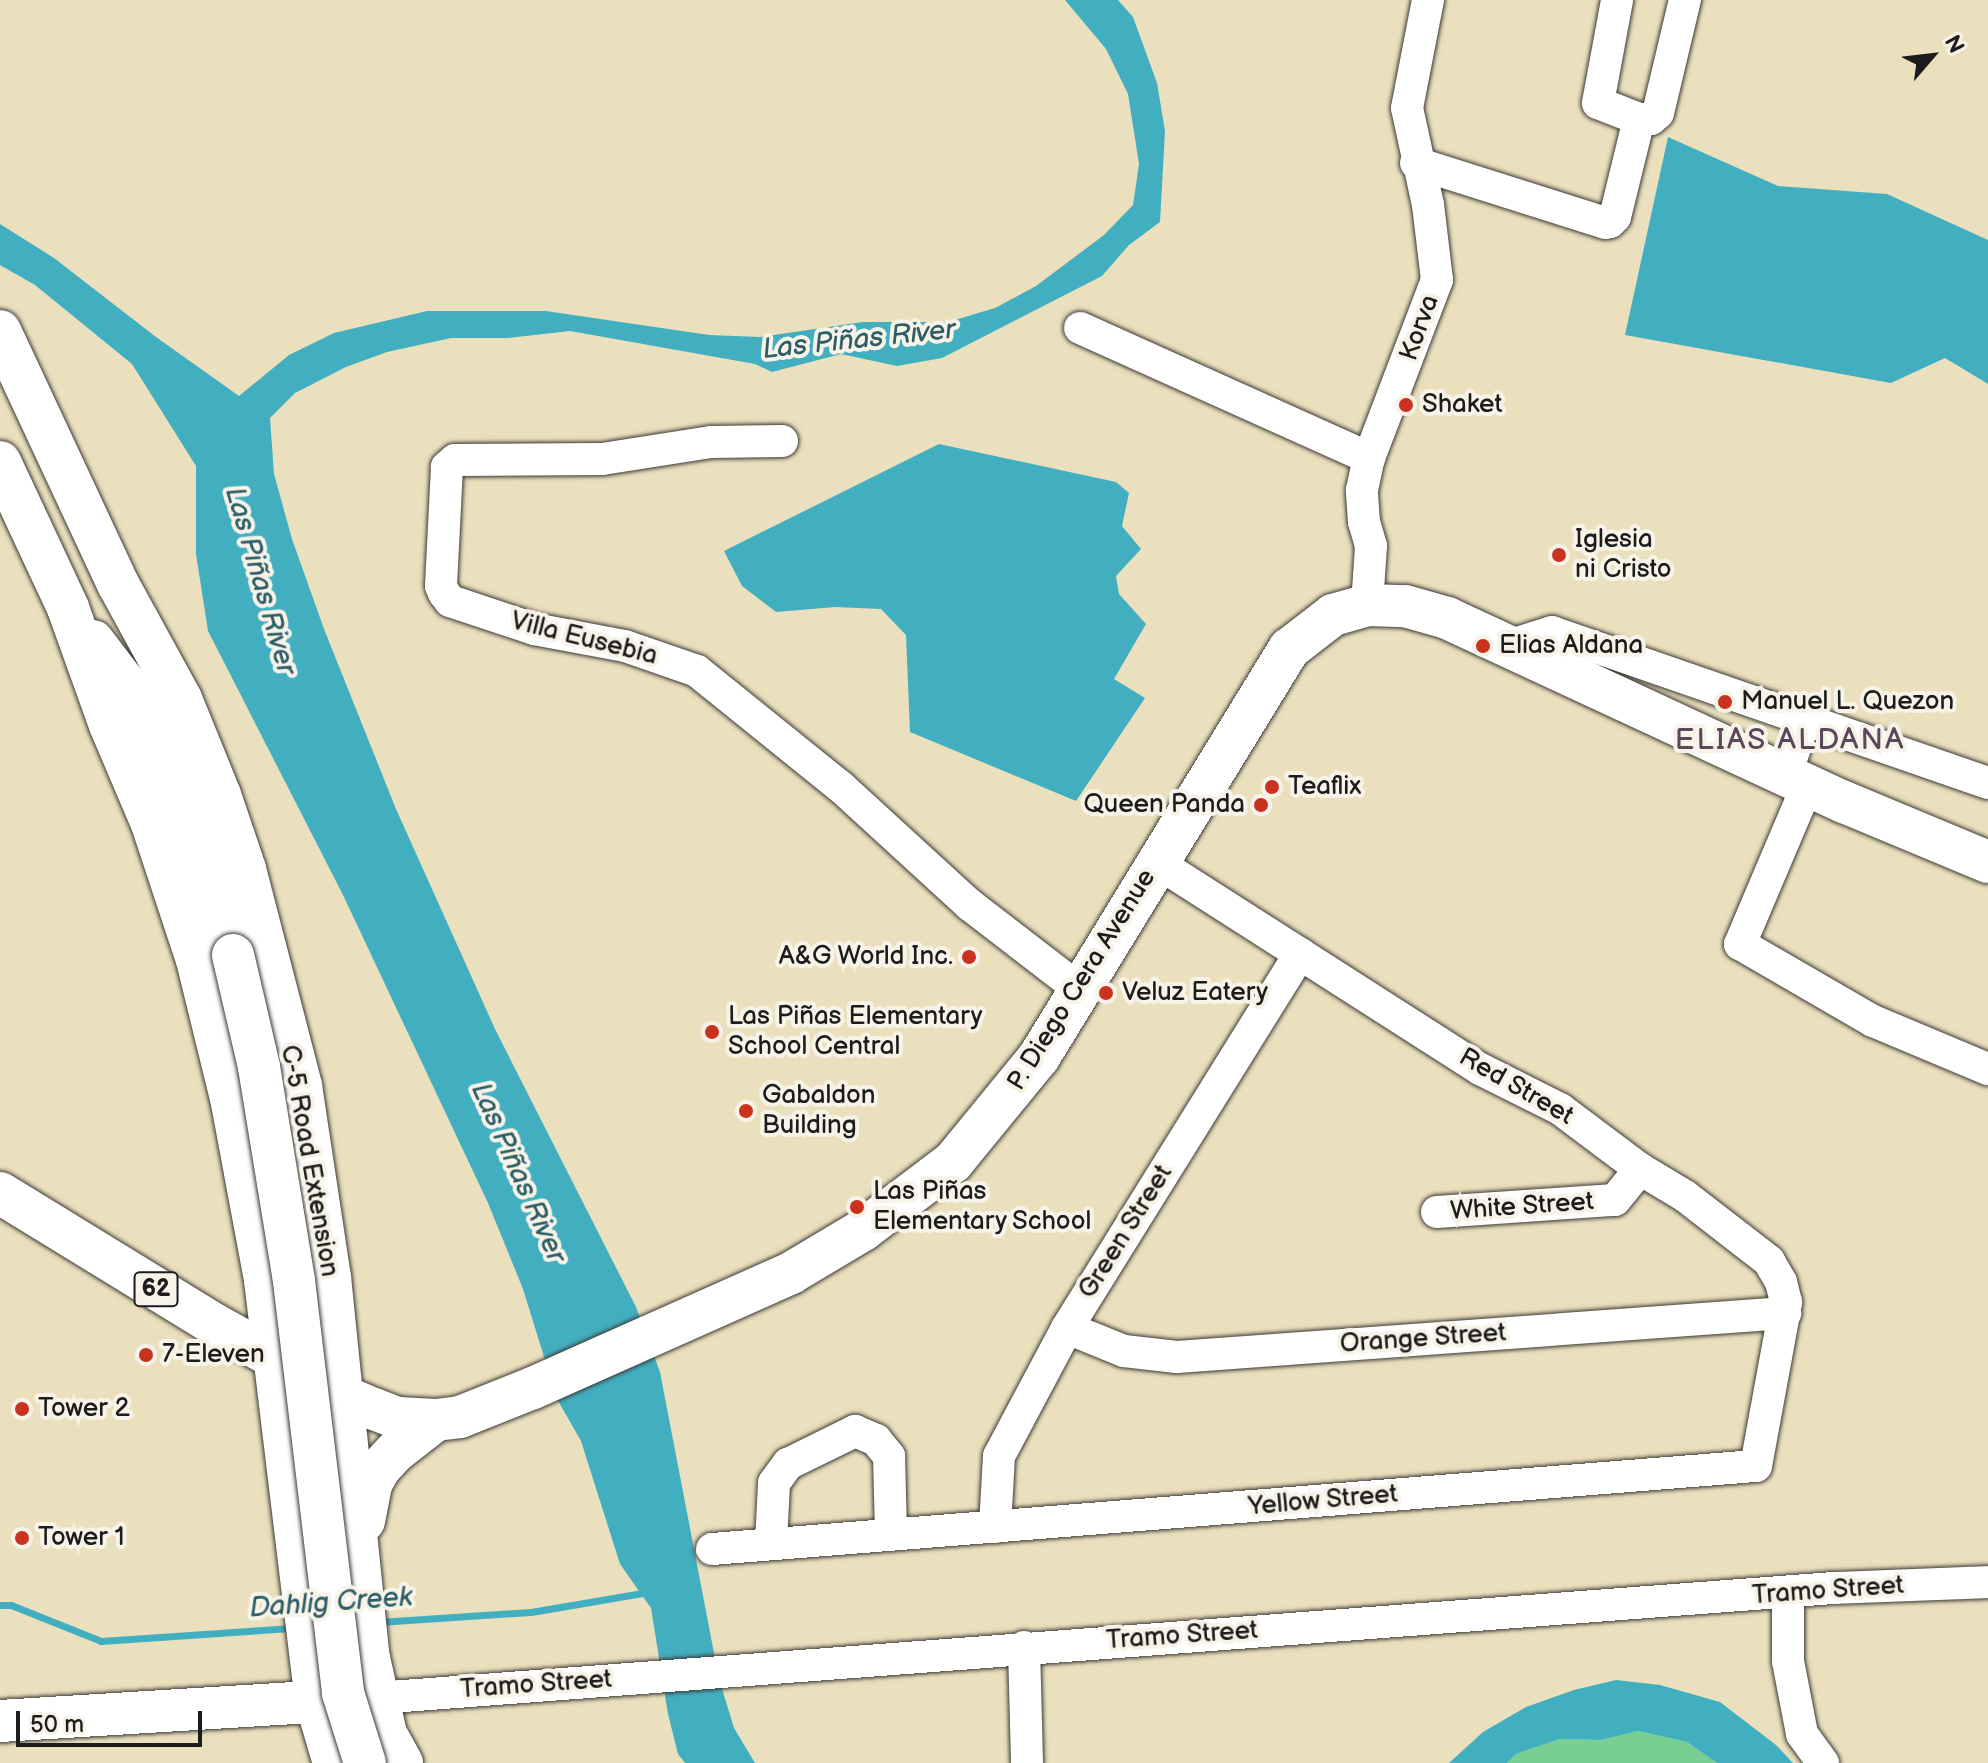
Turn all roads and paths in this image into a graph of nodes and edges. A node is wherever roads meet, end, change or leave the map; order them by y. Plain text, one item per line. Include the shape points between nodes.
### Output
1 (1428, 0) edge
2 (1617, 0) edge
3 (1685, 0) edge
4 (1639, 119) junction
5 (1416, 163) junction
6 (1080, 328) dead end
7 (0, 331) edge
8 (782, 441) dead end
9 (1369, 458) junction
10 (0, 462) edge
11 (118, 584) junction
12 (1367, 605) junction
13 (68, 608) junction
14 (1511, 645) junction
15 (141, 704) junction
16 (1805, 720) junction
17 (1797, 779) junction
18 (1988, 783) edge
19 (1156, 862) junction
20 (1988, 862) edge
21 (1300, 953) junction
22 (1079, 989) junction
23 (1988, 1069) edge
24 (1640, 1169) junction
25 (0, 1193) edge
26 (1437, 1212) dead end
27 (1785, 1313) junction
28 (1067, 1328) junction
29 (275, 1359) junction
30 (343, 1396) junction
31 (436, 1420) junction
32 (1756, 1466) joint
33 (995, 1527) junction
34 (891, 1534) junction
35 (771, 1543) junction
36 (712, 1549) dead end
37 (362, 1581) junction
38 (1988, 1582) edge
39 (1788, 1594) junction
40 (1024, 1647) junction
41 (373, 1678) junction
42 (313, 1683) junction
43 (0, 1721) edge
44 (334, 1763) edge
45 (365, 1763) edge
46 (402, 1763) edge
47 (1027, 1763) edge
48 (1823, 1763) edge

1 - 5 street, Korva via 1407,108
2 - 4 street via 1598,103
3 - 4 street via 1658,113
4 - 5 street via 1615,217 1605,223
5 - 9 street, Korva via 1428,205 1437,280
6 - 9 street
7 - 11 main road, C-5 Road Extension
8 - 22 street, Villa Eusebia via 711,442 602,459 455,460 447,467 444,593 450,601 534,629 625,646 697,671 841,787 970,905
9 - 12 street, Korva via 1362,490 1371,546
10 - 13 main road, C-5 Road Extension
11 - 15 main road, C-5 Road Extension
11 - 30 main road, C-5 Road Extension via 181,699 245,869 301,1086
12 - 14 main road, P. Diego Cera Avenue / 62 via 1405,606
12 - 19 main road, P. Diego Cera Avenue / 62 via 1333,615 1289,649
13 - 15 main road, C-5 Road Extension
13 - 29 main road, C-5 Road Extension via 152,824 197,960 232,1103
14 - 16 street via 1552,632
14 - 17 main road, P. Diego Cera Avenue / 62
15 - 45 main road, C-5 Road Extension, bridge via 194,831 233,955 259,1067 281,1196 343,1693
16 - 17 street
16 - 18 street
17 - 20 main road, P. Diego Cera Avenue / 62
17 - 23 street via 1740,944 1873,1021
19 - 21 street, Red Street
19 - 22 main road, P. Diego Cera Avenue / 62
21 - 24 street, Red Street via 1480,1069 1560,1109
21 - 28 street, Green Street
22 - 31 main road, P. Diego Cera Avenue / 62 via 1039,1057 953,1162 863,1230 821,1256 652,1336 460,1417
24 - 26 street, White Street via 1615,1200
24 - 27 street, Red Street via 1685,1196 1769,1261 1781,1282
25 - 29 main road, P. Diego Cera Avenue / 62
27 - 28 street, Orange Street via 1177,1357 1124,1351
27 - 32 street, Red Street
28 - 33 street, Green Street via 999,1456
29 - 30 main road, P. Diego Cera Avenue / 62
29 - 42 main road, C-5 Road Extension
30 - 31 main road, P. Diego Cera Avenue / 62 via 398,1418
30 - 37 main road, C-5 Road Extension
31 - 37 main road via 395,1452 371,1484
32 - 33 street, Yellow Street
33 - 34 street, Yellow Street
34 - 35 street, Yellow Street
34 - 35 street via 889,1456 876,1440 855,1431 788,1464 774,1483
35 - 36 street, Yellow Street
37 - 41 main road, C-5 Road Extension
38 - 39 street, Tramo Street
39 - 40 street, Tramo Street
39 - 48 street via 1788,1661 1802,1734
40 - 41 street, Tramo Street via 640,1677
40 - 47 street
41 - 42 main road
41 - 46 main road, C-5 Road Extension via 386,1734
42 - 43 main road
42 - 44 main road, C-5 Road Extension

